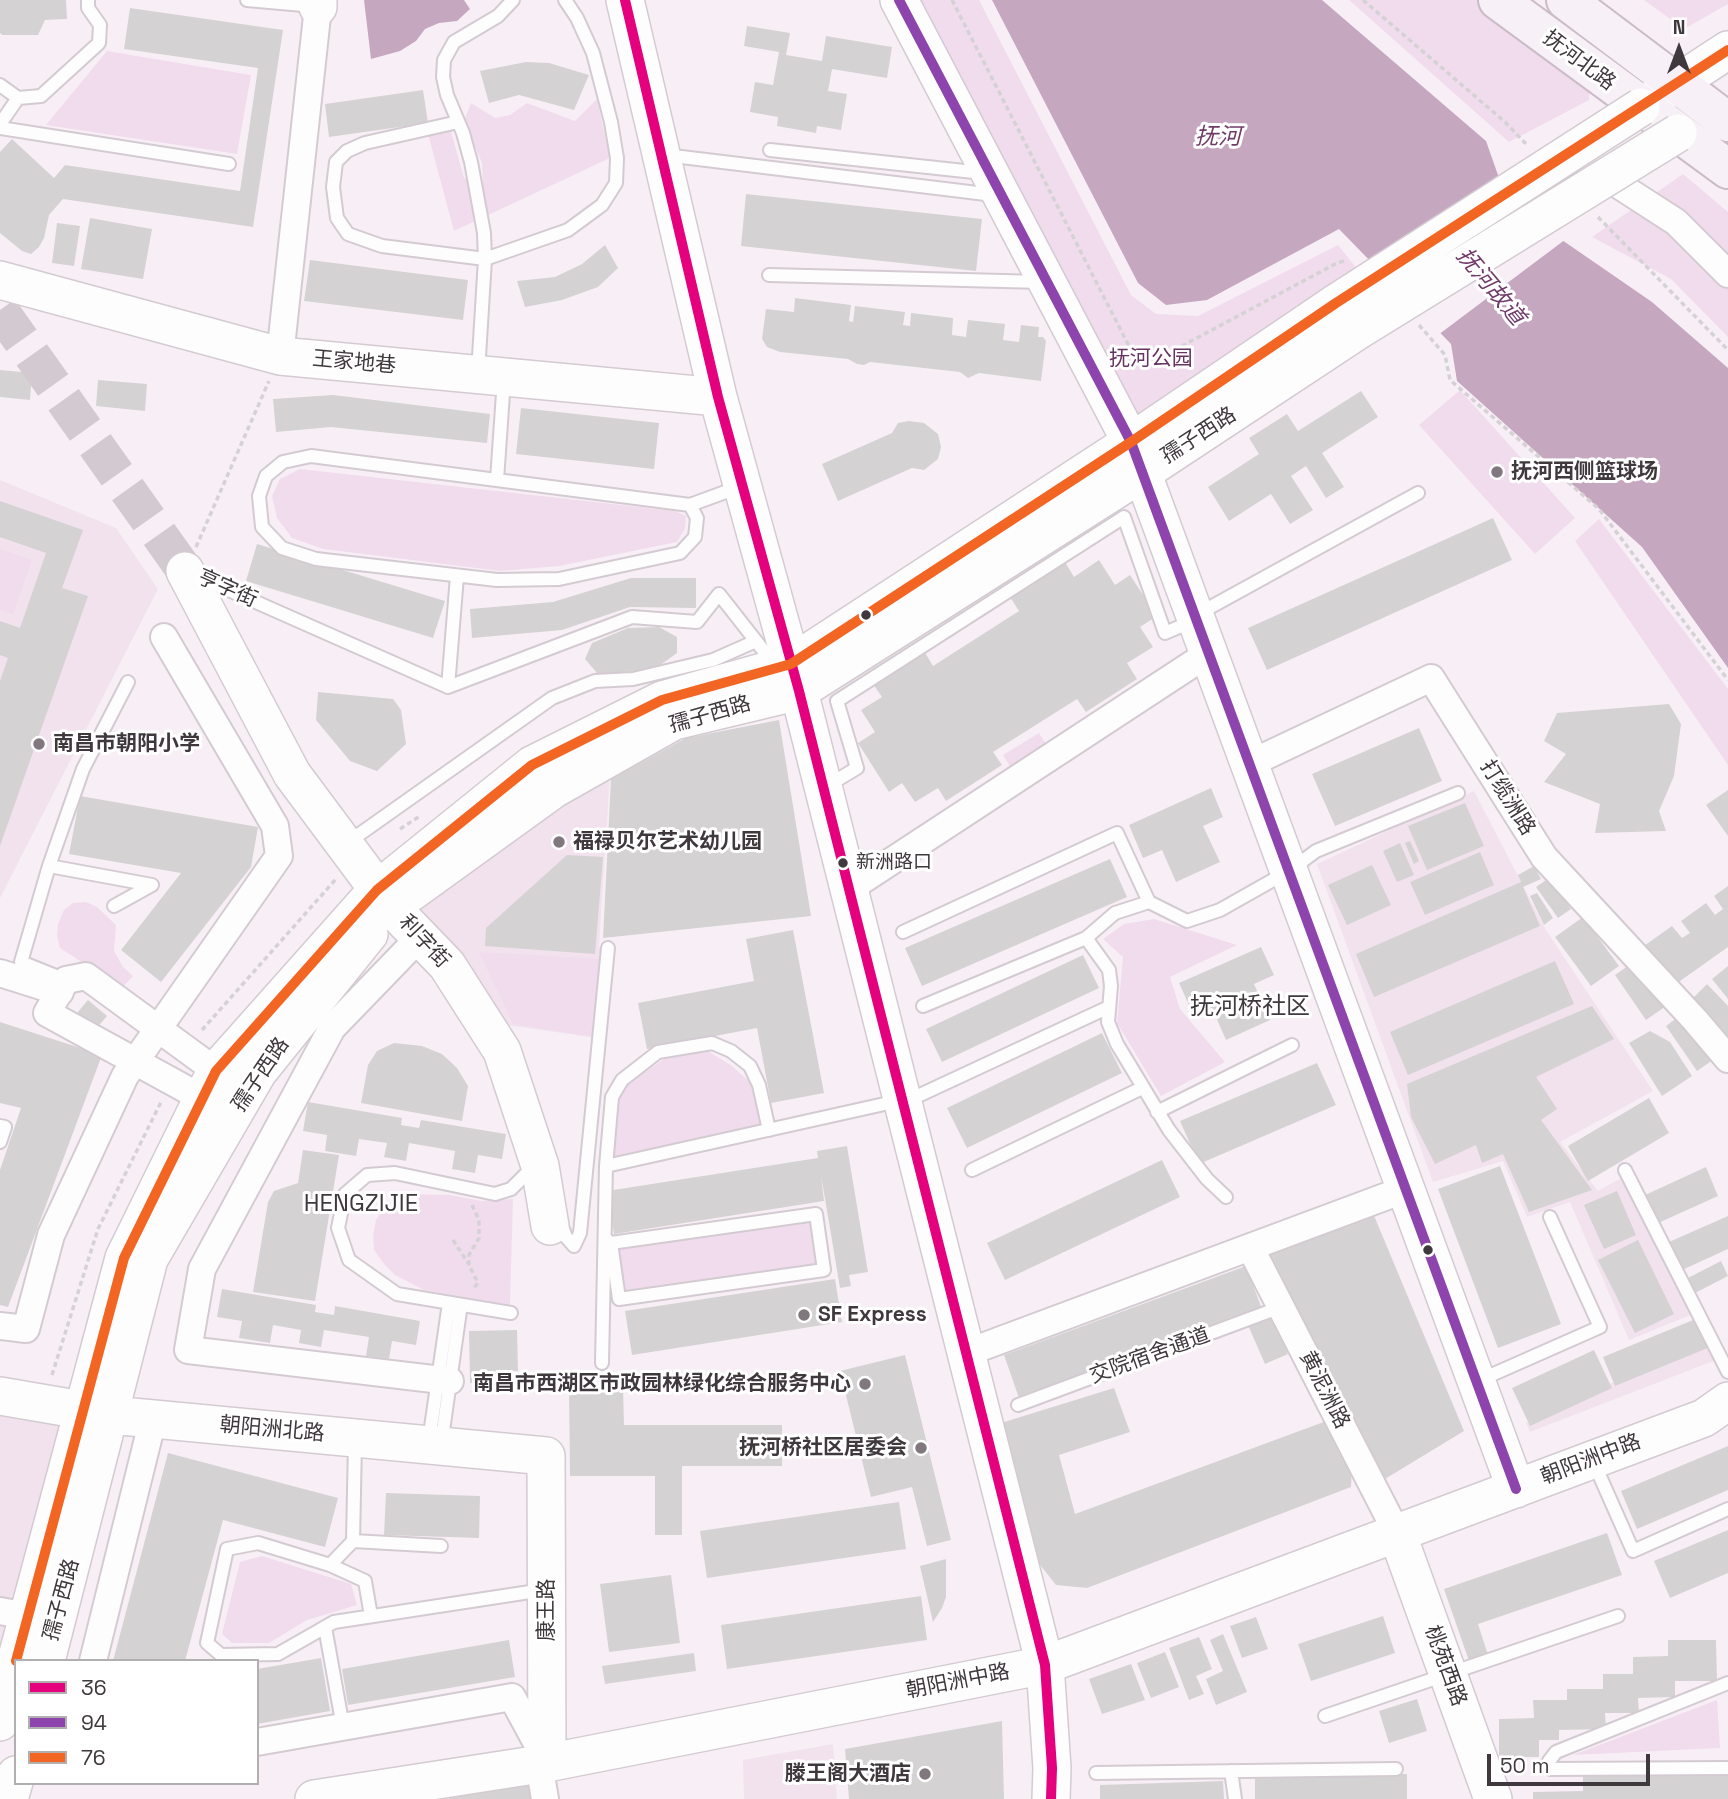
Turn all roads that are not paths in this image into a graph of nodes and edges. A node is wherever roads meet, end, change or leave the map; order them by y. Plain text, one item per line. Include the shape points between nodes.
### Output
1 (88, 0) edge
2 (247, 0) edge
3 (513, 0) edge
4 (565, 0) edge
5 (625, 0) edge
6 (899, 0) edge
7 (1498, 0) edge
8 (1566, 0) edge
9 (318, 3) edge
10 (1728, 50) edge
11 (1678, 83) junction
12 (0, 85) edge
13 (18, 98) junction
14 (1641, 107) junction
15 (1723, 111) edge
16 (458, 122) junction
17 (0, 126) edge
18 (1678, 133) junction
19 (770, 150) dead end
20 (661, 154) junction
21 (229, 164) dead end
22 (1728, 169) edge
23 (1614, 182) dead end
24 (996, 185) junction
25 (485, 259) junction
26 (1728, 274) edge
27 (769, 275) dead end
28 (0, 280) edge
29 (1047, 282) junction
30 (1347, 317) junction
31 (280, 356) junction
32 (491, 376) junction
33 (718, 397) junction
34 (1137, 458) junction
35 (497, 480) junction
36 (742, 486) junction
37 (1418, 493) dead end
38 (690, 505) junction
39 (186, 571) joint
40 (457, 576) junction
41 (963, 603) junction
42 (1195, 617) junction
43 (164, 637) dead end
44 (1209, 653) junction
45 (781, 671) junction
46 (128, 682) dead end
47 (448, 687) junction
48 (1249, 764) junction
49 (823, 788) junction
50 (1458, 793) dead end
51 (344, 845) junction
52 (49, 866) junction
53 (1289, 872) junction
54 (849, 889) junction
55 (384, 898) junction
56 (1149, 902) junction
57 (114, 906) dead end
58 (903, 932) dead end
59 (420, 937) junction
60 (1086, 938) junction
61 (608, 948) dead end
62 (0, 973) edge
63 (63, 986) junction
64 (923, 1006) dead end
65 (1109, 1007) junction
66 (158, 1029) junction
67 (1292, 1045) dead end
68 (1728, 1059) edge
69 (135, 1061) junction
70 (209, 1084) junction
71 (1142, 1088) junction
72 (896, 1103) junction
73 (1157, 1112) junction
74 (0, 1126) edge
75 (769, 1130) junction
76 (0, 1142) edge
77 (537, 1158) junction
78 (606, 1166) junction
79 (972, 1170) dead end
80 (1625, 1170) dead end
81 (1406, 1189) junction
82 (1226, 1197) dead end
83 (1550, 1217) dead end
84 (550, 1226) dead end
85 (608, 1241) junction
86 (1250, 1247) junction
87 (454, 1307) junction
88 (1281, 1307) junction
89 (511, 1313) dead end
90 (0, 1326) edge
91 (966, 1353) junction
92 (602, 1363) dead end
93 (1728, 1372) edge
94 (444, 1380) junction
95 (1477, 1382) junction
96 (0, 1396) edge
97 (1728, 1401) edge
98 (1018, 1405) dead end
99 (97, 1412) junction
100 (153, 1419) junction
101 (355, 1438) junction
102 (435, 1446) junction
103 (546, 1456) joint
104 (1592, 1460) junction
105 (1516, 1489) junction
106 (1728, 1509) edge
107 (1397, 1533) junction
108 (353, 1541) junction
109 (441, 1546) dead end
110 (330, 1564) junction
111 (547, 1589) junction
112 (14, 1613) edge
113 (371, 1616) junction
114 (1618, 1616) dead end
115 (325, 1627) junction
116 (16, 1659) edge
117 (46, 1659) edge
118 (93, 1659) edge
119 (1039, 1667) junction
120 (14, 1670) edge
121 (1448, 1674) junction
122 (1728, 1683) edge
123 (1325, 1716) dead end
124 (0, 1722) edge
125 (343, 1727) junction
126 (259, 1742) edge
127 (1728, 1768) edge
128 (1396, 1769) dead end
129 (1231, 1771) junction
130 (1096, 1773) dead end
131 (544, 1775) edge
132 (314, 1799) edge
133 (1038, 1799) edge
134 (1051, 1799) edge
135 (1235, 1799) edge
136 (1493, 1799) edge

1 - 13 lane via 100,25 99,43 41,96
2 - 9 lane
3 - 16 lane via 498,16 454,42 444,60 447,95
4 - 25 lane via 597,65 617,158 616,183 602,205 568,230
5 - 20 main road
6 - 24 main road
7 - 14 main road, 抚河北路
8 - 11 main road, 抚河北路
9 - 31 street
10 - 11 main road, 孺子西路
11 - 14 main road, 孺子西路
11 - 15 main road, 抚河北路
12 - 13 lane
13 - 17 lane
14 - 18 main road, 抚河北路
14 - 30 main road, 孺子西路, bridge
15 - 18 main road, 孺子西路
16 - 25 lane via 471,162
16 - 25 lane via 347,151 335,163 337,218 348,234 382,246
17 - 21 lane
18 - 22 main road, 抚河北路
18 - 30 main road, 孺子西路, bridge
19 - 24 lane
20 - 24 lane
20 - 33 main road
23 - 26 street via 1676,222
24 - 29 main road
25 - 32 lane
27 - 29 lane
28 - 31 main road, 王家地巷
29 - 34 main road
30 - 34 main road, 孺子西路
31 - 32 main road, 王家地巷
32 - 33 main road, 王家地巷
32 - 35 lane
33 - 36 main road
34 - 41 main road, 孺子西路
34 - 42 main road
34 - 45 main road, 孺子西路
35 - 38 lane
35 - 40 lane via 311,456 283,462 266,476 259,496 262,527 282,548 316,559
36 - 38 lane
36 - 45 main road
37 - 42 lane
38 - 40 lane via 697,518 695,537 680,553 559,579
39 - 47 lane, 亨字街
39 - 51 main road, 利字街 via 292,774
40 - 47 lane
41 - 42 lane via 1124,517 1165,633
41 - 45 main road, 孺子西路
41 - 49 lane via 837,701 857,768
42 - 44 main road
43 - 66 street via 275,827 279,856
44 - 48 main road
44 - 54 street
45 - 47 lane via 719,594 697,622 632,617
45 - 49 main road
45 - 51 lane via 713,660 633,679 595,681 552,698
45 - 55 main road, 孺子西路 via 662,700 532,765
45 - 72 main road
46 - 52 lane via 83,769
48 - 53 main road
48 - 68 street, 打缆洲路 via 1431,678 1544,857
49 - 54 main road
50 - 53 lane via 1316,851
51 - 55 main road, 利字街
52 - 57 lane via 152,885
52 - 63 lane via 21,962
53 - 56 lane via 1220,910 1187,921
53 - 81 main road
54 - 72 main road
55 - 59 main road, 利字街
55 - 70 main road, 孺子西路
55 - 99 main road, 孺子西路 via 258,1072 149,1259
56 - 58 lane via 1116,833
56 - 60 lane via 1115,913
59 - 77 main road, 利字街 via 447,965 502,1051
59 - 94 street via 332,1028 202,1269 188,1350
60 - 64 lane
60 - 65 lane via 1109,970
61 - 77 lane via 580,1233 574,1245 565,1237
62 - 63 street
63 - 66 street via 86,976
63 - 69 street via 47,1013
65 - 71 lane via 1108,1022 1116,1044
65 - 72 lane
66 - 69 street
66 - 70 street
67 - 73 lane
69 - 70 street
69 - 90 street via 51,1235 26,1329
70 - 99 main road, 孺子西路 via 124,1258
71 - 73 lane
71 - 79 lane
72 - 75 lane
72 - 91 main road
72 - 119 main road
73 - 82 lane
74 - 76 lane via 5,1127
75 - 78 lane
75 - 78 lane via 759,1085 750,1066 732,1051 712,1043 657,1052 622,1080 612,1097
77 - 84 main road, 利字街
77 - 87 lane via 511,1189 495,1194 395,1172 367,1175 345,1194 338,1228 349,1260 397,1294
78 - 85 lane
80 - 93 lane
81 - 86 street
81 - 95 main road
83 - 95 lane via 1600,1327
85 - 85 lane via 619,1300 824,1270 816,1213
85 - 92 lane
86 - 88 street, 黄泥洲路
86 - 91 street
87 - 89 lane
87 - 94 lane via 460,1311
88 - 98 lane, 交院宿舍通道
88 - 107 street, 黄泥洲路
91 - 119 main road
94 - 102 lane
95 - 105 main road
96 - 99 main road, 朝阳洲北路
97 - 104 main road, 朝阳洲中路 via 1704,1418
99 - 100 main road, 朝阳洲北路
99 - 112 main road, 孺子西路
99 - 117 main road, 孺子西路
100 - 101 main road, 朝阳洲北路
100 - 118 street
101 - 102 main road, 朝阳洲北路
101 - 108 lane
102 - 103 main road, 朝阳洲北路
103 - 111 main road, 康王路
104 - 105 main road, 朝阳洲中路
104 - 106 lane via 1633,1551
105 - 107 main road, 朝阳洲中路
107 - 119 main road, 朝阳洲中路
107 - 121 main road, 桃苑西路
108 - 109 lane
108 - 110 lane
110 - 113 lane via 365,1581
110 - 115 lane via 258,1543 227,1549 207,1643 221,1654 278,1654
111 - 113 lane
111 - 131 main road, 康王路
112 - 116 main road, 孺子西路
113 - 115 lane
114 - 121 lane
115 - 125 lane
119 - 131 main road, 朝阳洲中路
119 - 133 main road
119 - 134 main road via 1052,1768
120 - 124 main road, 孺子西路
121 - 123 lane
121 - 136 main road, 桃苑西路
122 - 127 lane via 1556,1752 1549,1761 1551,1769
125 - 126 street
125 - 131 street via 512,1697
128 - 129 lane
129 - 130 lane
129 - 135 lane
131 - 132 main road, 朝阳洲中路

